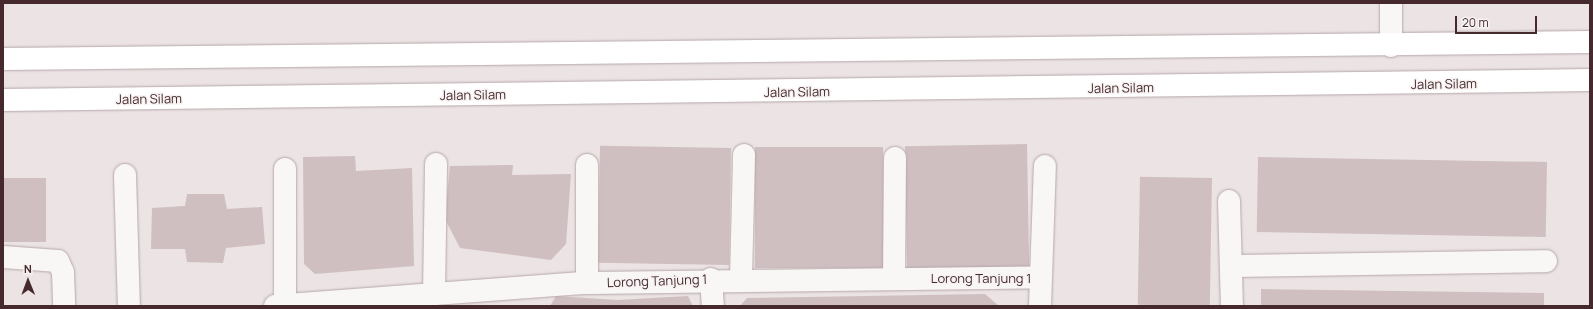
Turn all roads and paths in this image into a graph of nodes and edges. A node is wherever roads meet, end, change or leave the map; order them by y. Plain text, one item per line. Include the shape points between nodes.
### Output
1 (1392, 3) edge
2 (1590, 42) edge
3 (1391, 46) junction
4 (3, 59) edge
5 (1590, 80) edge
6 (3, 100) edge
7 (744, 155) dead end
8 (895, 158) dead end
9 (436, 164) dead end
10 (587, 165) dead end
11 (1045, 166) dead end
12 (285, 169) dead end
13 (125, 175) dead end
14 (1229, 201) dead end
15 (3, 257) edge
16 (1546, 261) dead end
17 (1231, 266) junction
18 (1040, 277) junction
19 (894, 278) junction
20 (711, 279) junction
21 (740, 279) junction
22 (587, 283) junction
23 (434, 294) junction
24 (525, 297) edge
25 (64, 306) edge
26 (129, 306) edge
27 (280, 306) edge
28 (713, 306) edge
29 (1040, 306) edge
30 (1232, 306) edge

1 - 3 street
2 - 3 highway
3 - 4 highway
5 - 6 highway, Jalan Silam
7 - 21 street
8 - 19 street
9 - 23 street
10 - 22 street
11 - 18 street
12 - 27 street
13 - 26 street
14 - 17 street
15 - 25 street via 38,257 58,261 63,272
16 - 17 street
17 - 30 street
18 - 19 street, Lorong Tanjung 1
18 - 29 street
19 - 21 street, Lorong Tanjung 1
20 - 21 street, Lorong Tanjung 1
20 - 22 street, Lorong Tanjung 1
20 - 28 street
22 - 24 street, Lorong Tanjung 1
23 - 24 street, Lorong Tanjung 1
23 - 27 street, Lorong Tanjung 1

